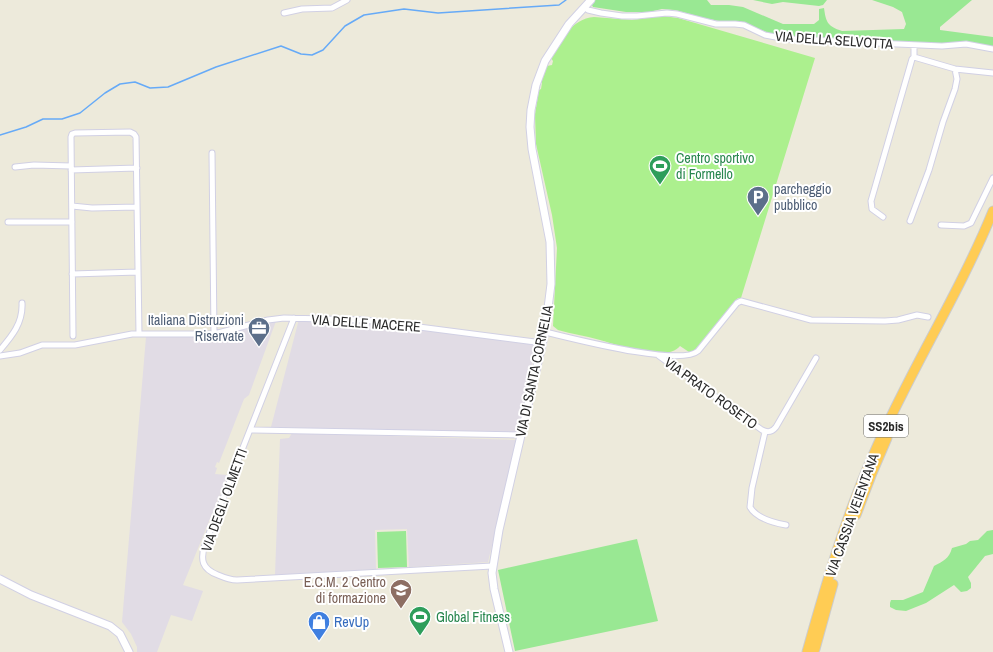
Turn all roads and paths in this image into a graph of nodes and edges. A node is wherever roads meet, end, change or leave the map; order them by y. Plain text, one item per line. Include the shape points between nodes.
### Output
1 (347, 0) edge
2 (591, 0) edge
3 (584, 7) junction
4 (284, 13) dead end
5 (914, 45) junction
6 (993, 49) edge
7 (914, 57) junction
8 (955, 69) junction
9 (993, 73) edge
10 (212, 153) dead end
11 (15, 167) dead end
12 (71, 168) junction
13 (137, 168) junction
14 (993, 178) edge
15 (72, 206) junction
16 (137, 207) junction
17 (993, 211) edge
18 (883, 217) dead end
19 (910, 221) dead end
20 (8, 222) dead end
21 (72, 222) junction
22 (941, 225) dead end
23 (993, 226) edge
24 (138, 272) junction
25 (72, 274) junction
26 (22, 303) dead end
27 (928, 317) dead end
28 (294, 318) junction
29 (545, 332) junction
30 (139, 334) junction
31 (214, 334) junction
32 (73, 336) dead end
33 (543, 343) junction
34 (0, 350) edge
35 (0, 356) edge
36 (659, 356) junction
37 (816, 358) dead end
38 (250, 430) junction
39 (765, 432) junction
40 (521, 435) junction
41 (786, 525) dead end
42 (492, 566) junction
43 (0, 579) edge
44 (129, 652) edge
45 (510, 652) edge
46 (807, 652) edge
47 (814, 652) edge

1 - 4 street via 332,8 302,9
2 - 3 street, VIA DI SANTA CORNELIA
3 - 5 street, VIA DELLA SELVOTTA via 602,14 622,16 677,14 716,24 744,25 765,35 786,39
3 - 29 street, VIA DI SANTA CORNELIA via 566,28 545,61 536,85 531,110 532,149 550,251 550,296
5 - 6 street, VIA DELLA SELVOTTA via 966,44
5 - 7 street
7 - 8 street
7 - 18 street via 871,201 872,209
8 - 9 street
8 - 19 street via 955,89
10 - 31 street
11 - 12 street via 34,165
12 - 13 street
12 - 13 street via 72,133 130,132 136,138
12 - 15 street
13 - 16 street
14 - 22 street via 971,223 964,226
15 - 16 street
15 - 21 street
16 - 24 street
17 - 46 highway, VIA CASSIA VEIENTANA / SS2bis via 975,253 872,456 845,530
20 - 21 street
21 - 25 street
23 - 47 highway, VIA CASSIA VEIENTANA / SS2bis via 984,249 879,455 848,538
24 - 25 street
24 - 30 street
25 - 32 street
26 - 34 street via 18,326
27 - 36 street, VIA PRATO ROSETO via 917,315 885,321 811,320 740,301 697,352 692,355
28 - 31 street, VIA DELLE MACERE via 268,320
28 - 33 street, VIA DELLE MACERE via 365,320
28 - 38 street, VIA DEGLI OLMETTI
29 - 33 street, VIA DI SANTA CORNELIA
29 - 36 street, VIA PRATO ROSETO
30 - 31 street, VIA DELLE MACERE
30 - 35 street, VIA DELLE MACERE via 75,345 44,345
33 - 40 street, VIA DI SANTA CORNELIA
36 - 39 street, VIA PRATO ROSETO
37 - 39 street, VIA PRATO ROSETO via 776,427
38 - 40 street, VIA DEGLI OLMETTI
38 - 42 street, VIA DEGLI OLMETTI via 203,551 203,562 212,573 239,580
39 - 41 street via 750,506 755,513
40 - 42 street, VIA DI SANTA CORNELIA
42 - 45 street, VIA DI SANTA CORNELIA via 494,589
43 - 44 street via 31,595 110,626 120,634

